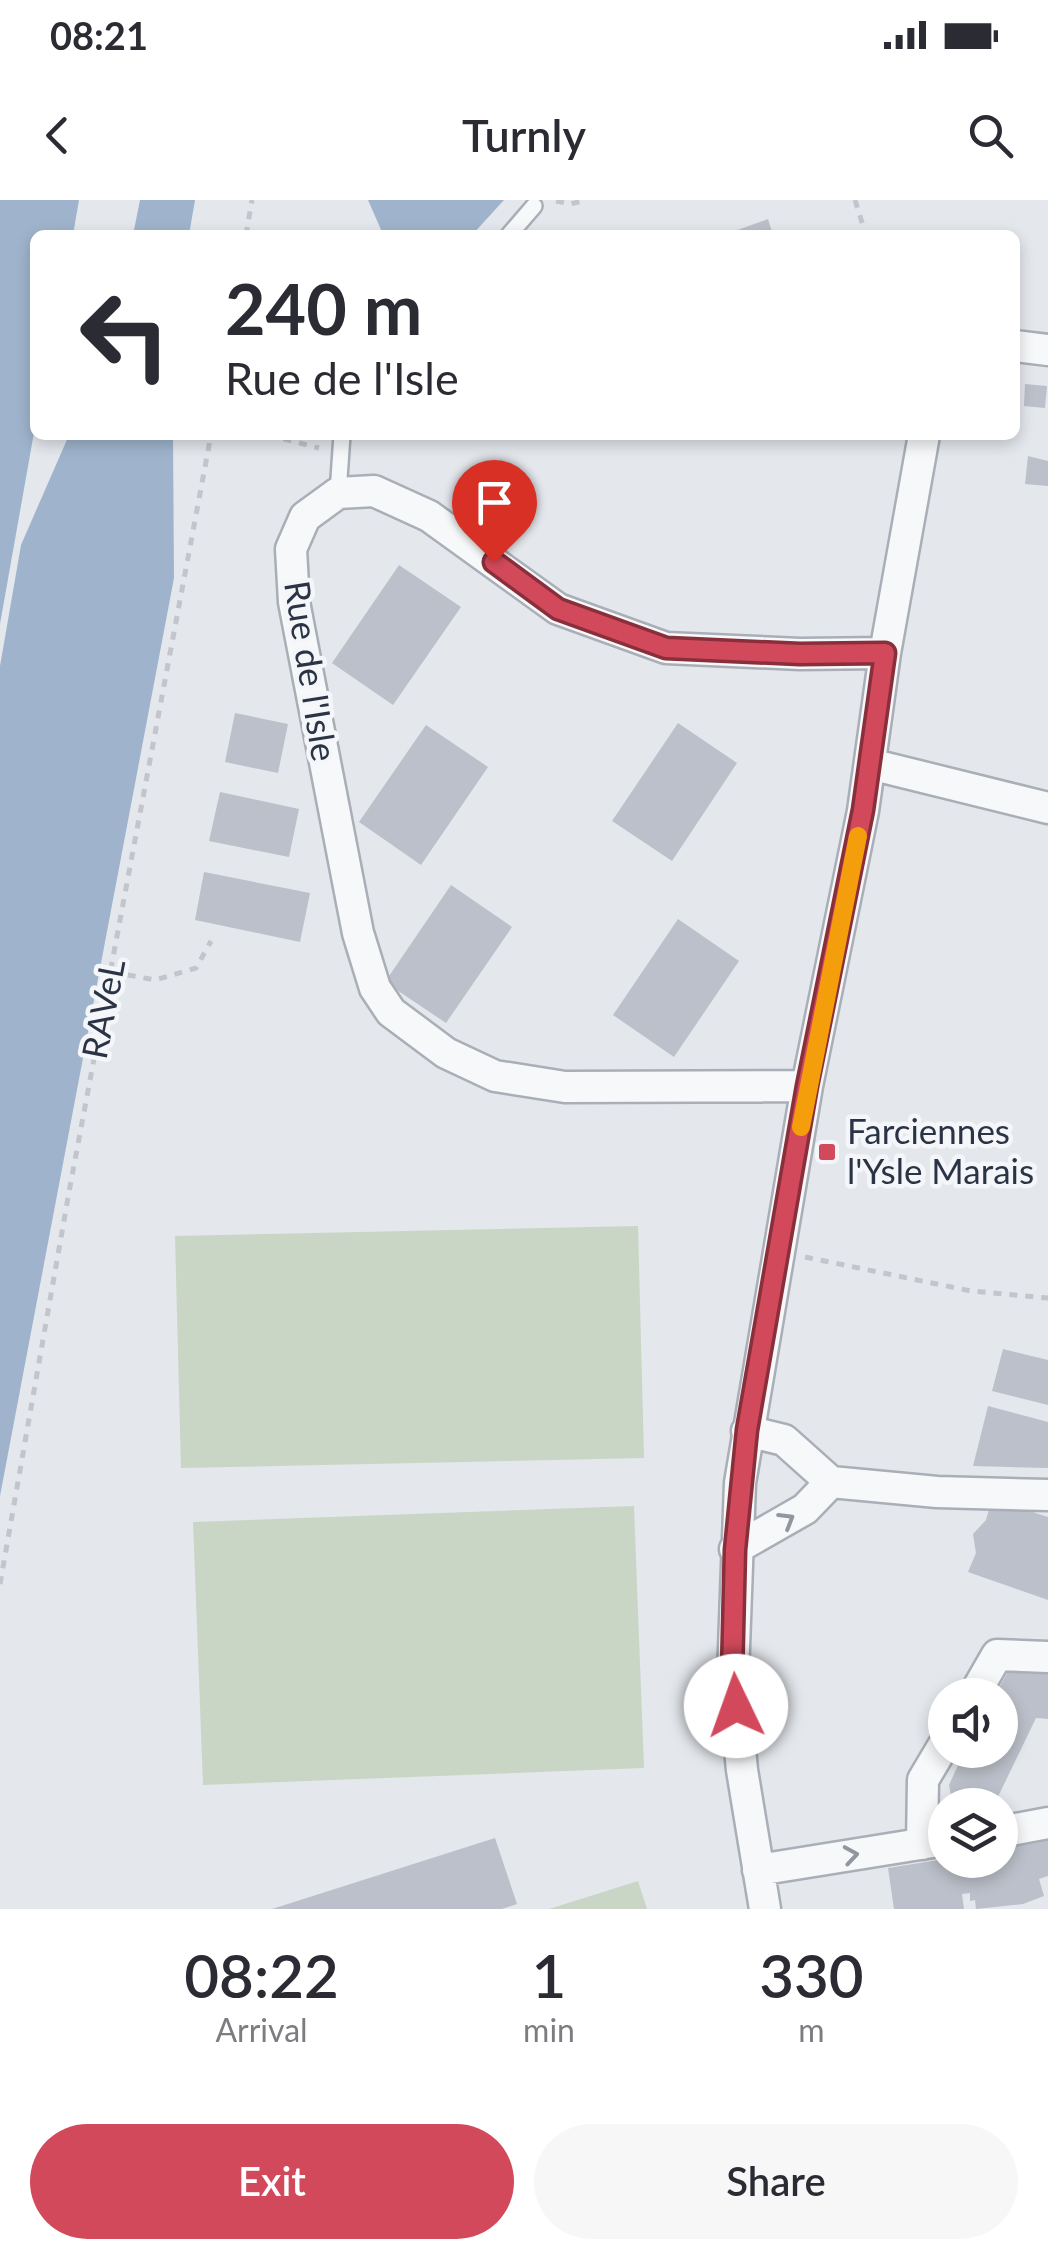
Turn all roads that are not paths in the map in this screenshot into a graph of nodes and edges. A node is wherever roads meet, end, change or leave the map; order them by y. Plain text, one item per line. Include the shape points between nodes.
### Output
1 (534, 206) dead end
2 (513, 230) edge
3 (1020, 347) edge
4 (1048, 350) edge
5 (342, 440) edge
6 (923, 440) edge
7 (338, 493) junction
8 (885, 653) junction
9 (870, 764) junction
10 (1048, 808) edge
11 (807, 1086) junction
12 (747, 1430) junction
13 (831, 1482) junction
14 (1048, 1496) edge
15 (735, 1550) junction
16 (1048, 1658) edge
17 (984, 1678) edge
18 (930, 1768) edge
19 (928, 1808) edge
20 (1048, 1823) edge
21 (1018, 1829) edge
22 (928, 1843) edge
23 (758, 1870) junction
24 (765, 1909) edge

1 - 2 lane
3 - 4 street
5 - 7 lane
6 - 8 street
7 - 8 street via 374,491 429,516 558,609 666,648
7 - 11 street, Rue de l'Isle via 305,517 292,549 294,602 358,933 375,988 391,1012 446,1054 495,1076 565,1087
8 - 9 street
9 - 10 street
9 - 11 street
11 - 12 street
12 - 13 street via 784,1440
12 - 15 street
13 - 14 street
15 -> 13 street via 805,1510
15 - 23 street via 732,1674
16 - 17 street via 998,1655
18 - 19 street via 923,1780
20 - 21 street
23 -> 22 street
23 - 24 street

